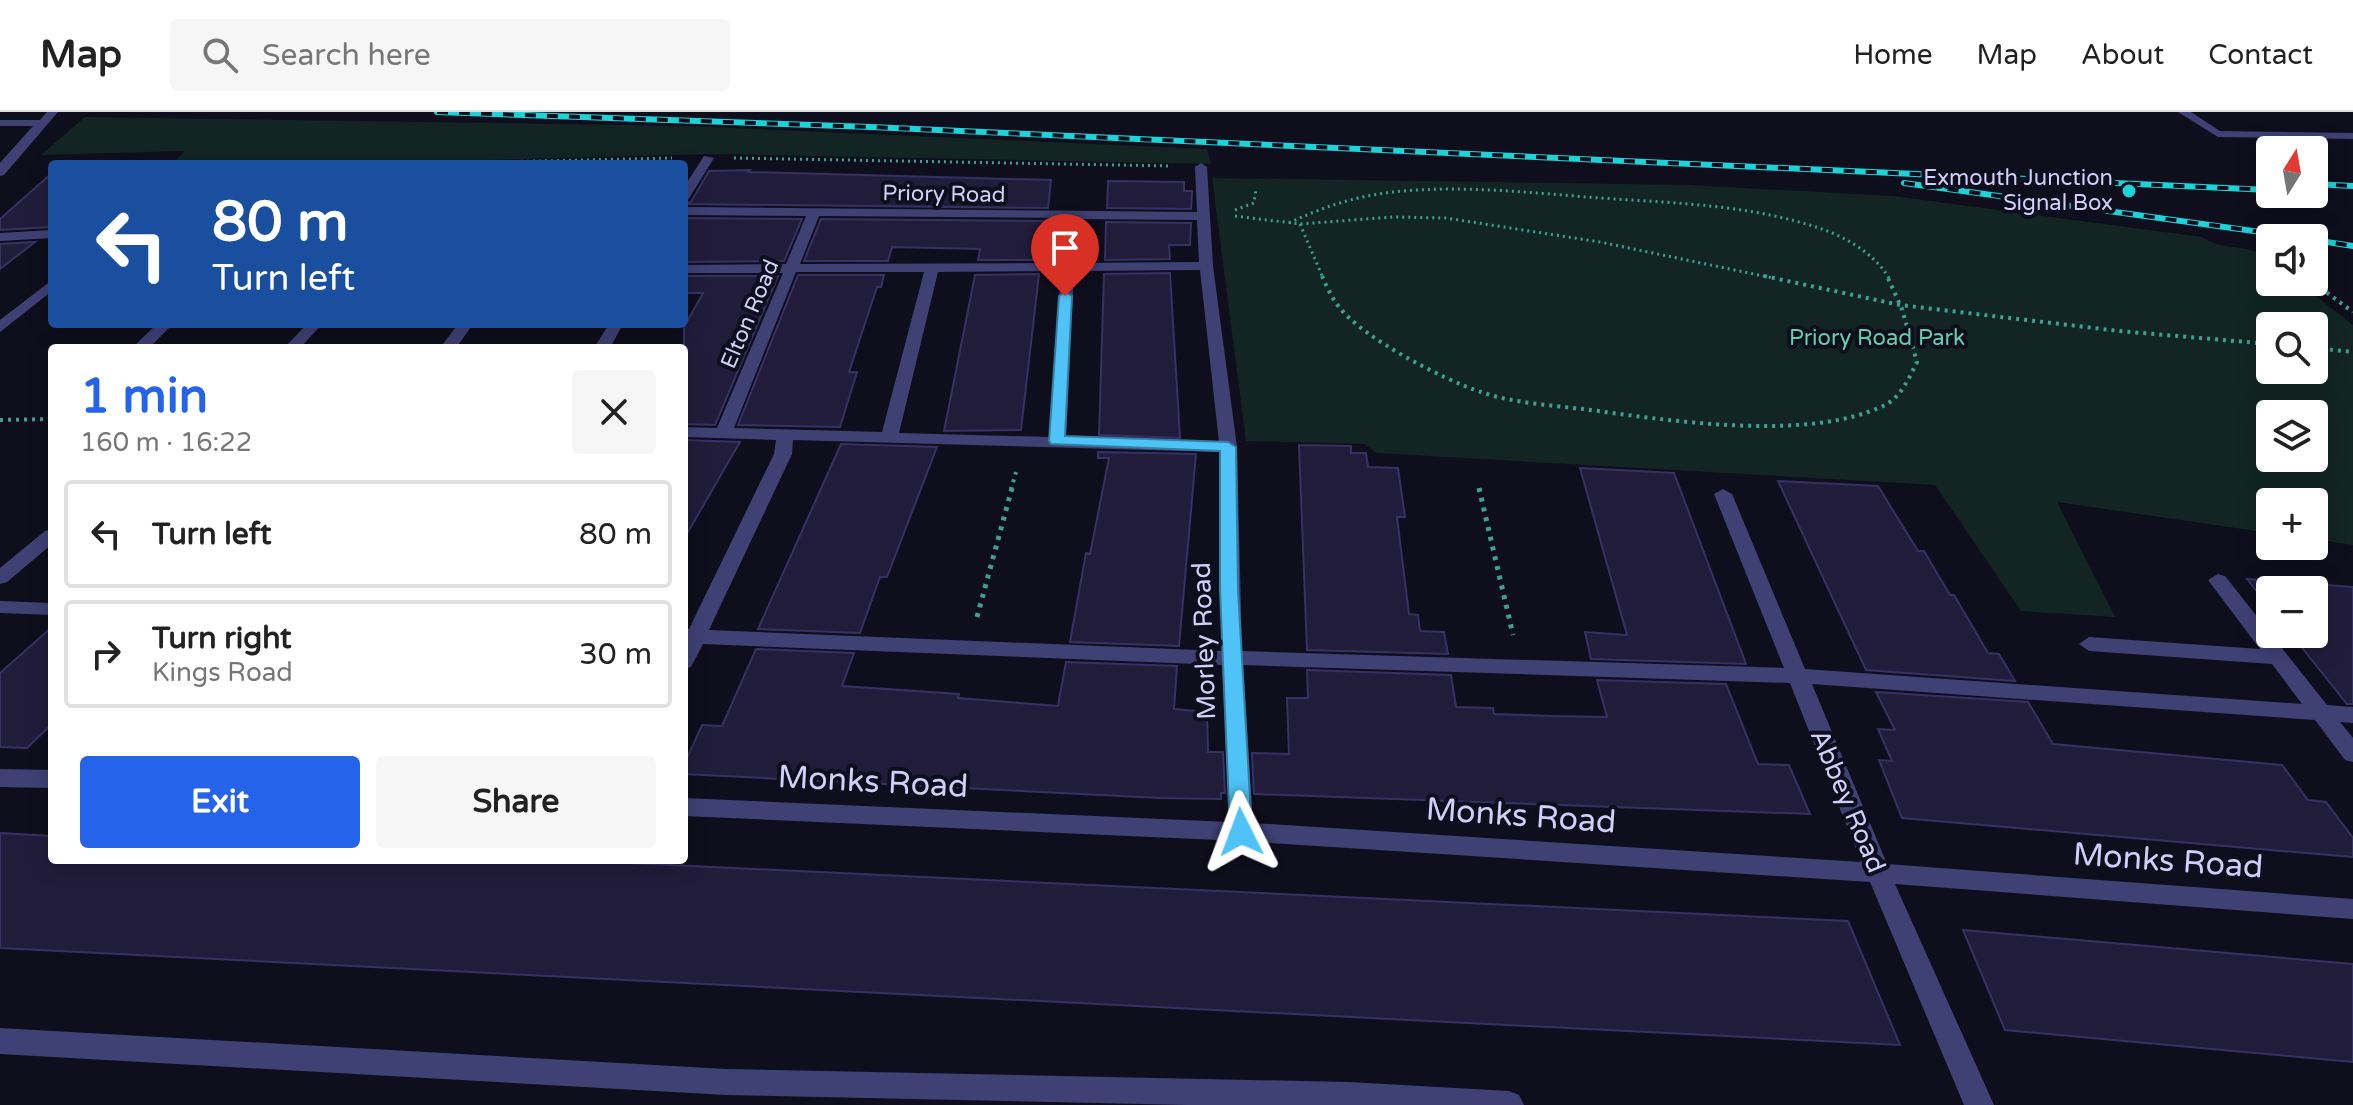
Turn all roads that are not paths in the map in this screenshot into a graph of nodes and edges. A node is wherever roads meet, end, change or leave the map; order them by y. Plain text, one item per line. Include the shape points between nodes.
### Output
1 (53, 112) edge
2 (2183, 112) edge
3 (0, 123) edge
4 (41, 123) junction
5 (2353, 136) edge
6 (708, 158) road end
7 (1201, 167) road end
8 (0, 172) edge
9 (688, 190) edge
10 (688, 211) edge
11 (814, 213) junction
12 (1071, 215) junction
13 (1203, 216) junction
14 (48, 234) edge
15 (0, 237) edge
16 (1206, 266) junction
17 (932, 267) junction
18 (1067, 267) junction
19 (793, 268) junction
20 (688, 269) edge
21 (48, 289) edge
22 (0, 328) edge
23 (162, 328) edge
24 (311, 328) edge
25 (144, 344) edge
26 (296, 344) edge
27 (688, 432) edge
28 (724, 432) junction
29 (785, 436) junction
30 (889, 438) junction
31 (1057, 441) junction
32 (1228, 447) junction
33 (1723, 494) dead end
34 (48, 538) edge
35 (0, 578) edge
36 (2218, 580) dead end
37 (0, 607) edge
38 (48, 609) edge
39 (691, 636) edge
40 (2089, 644) dead end
41 (2275, 657) junction
42 (1231, 658) junction
43 (1796, 676) junction
44 (2321, 713) junction
45 (2353, 715) edge
46 (2353, 754) edge
47 (48, 775) edge
48 (0, 778) edge
49 (688, 807) edge
50 (1241, 832) junction
51 (1878, 873) junction
52 (2353, 909) edge
53 (0, 1041) edge
54 (1509, 1105) edge
55 (1979, 1105) edge

1 - 4 street
2 - 5 street via 2218,134
3 - 4 street
4 - 8 street
6 - 9 street
7 - 13 street, Morley Road
10 - 11 street, Priory Road
11 - 12 street, Priory Road
11 - 19 street, Elton Road
12 - 13 street, Priory Road
12 - 18 street
13 - 16 street, Morley Road
14 - 15 street
16 - 18 street
16 - 32 street, Morley Road
17 - 18 street
17 - 19 street
17 - 30 street
18 - 31 street
19 - 20 street
19 - 28 street, Elton Road
21 - 22 street
23 - 25 street
24 - 26 street
27 - 28 street
28 - 29 street
29 - 30 street
29 - 39 street via 783,454
30 - 31 street
31 - 32 street
32 - 42 street, Morley Road
33 - 43 street, Abbey Road
34 - 35 street
36 - 41 street
37 - 38 street
39 - 42 street
40 - 41 street
41 - 44 street
42 - 43 street
42 - 50 street, Morley Road
43 - 44 street
43 - 51 street, Abbey Road
44 - 45 street
44 - 46 street
47 - 48 street
49 - 50 street, Monks Road
50 - 51 street, Monks Road
51 - 52 street, Monks Road
51 - 55 street, Abbey Road
53 - 54 street via 726,1082 1349,1095

